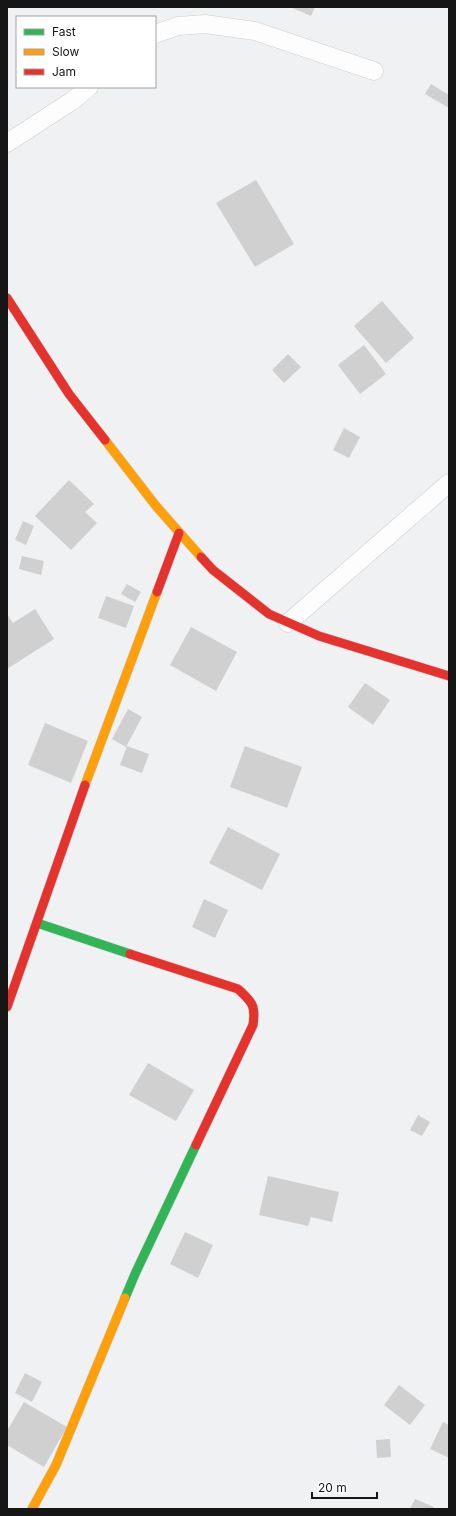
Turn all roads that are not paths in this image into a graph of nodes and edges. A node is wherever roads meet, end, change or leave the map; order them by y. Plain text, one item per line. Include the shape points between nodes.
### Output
1 (156, 34) edge
2 (374, 71) dead end
3 (88, 88) edge
4 (7, 142) edge
5 (7, 298) edge
6 (449, 483) edge
7 (179, 533) junction
8 (288, 623) junction
9 (449, 676) edge
10 (37, 923) junction
11 (7, 1008) edge
12 (32, 1509) edge

1 - 2 street via 178,26 206,24 255,31
3 - 4 street via 72,101
5 - 7 street via 70,394
6 - 8 street
7 - 8 street via 212,570 269,614
7 - 10 street
8 - 9 street via 319,636
10 - 11 street
10 - 12 street via 238,989 248,998 255,1010 253,1024 135,1274 56,1465

